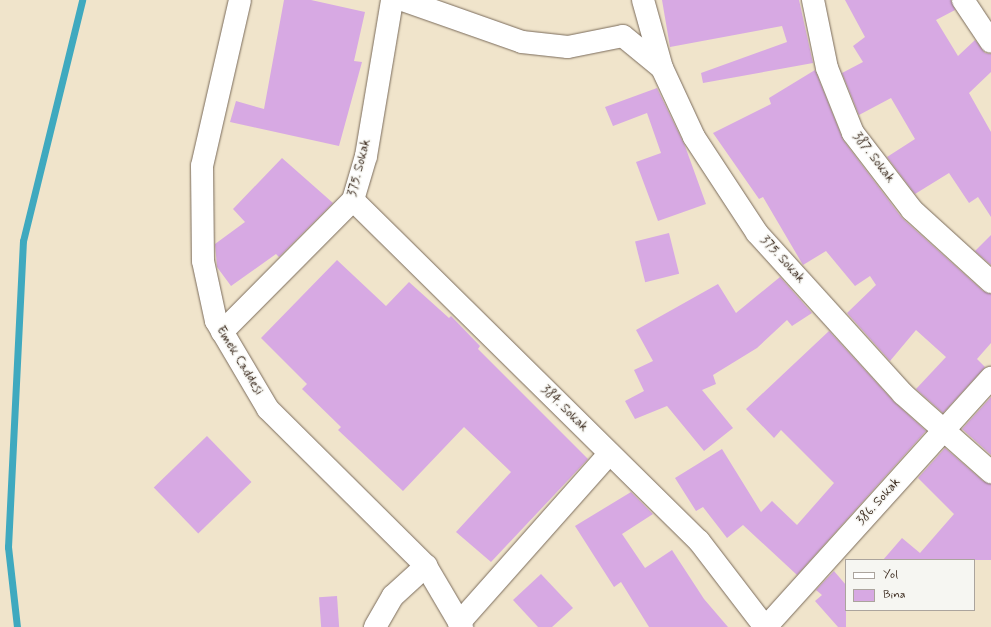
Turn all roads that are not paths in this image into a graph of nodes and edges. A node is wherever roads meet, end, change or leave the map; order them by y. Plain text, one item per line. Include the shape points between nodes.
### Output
1 (240, 0) edge
2 (392, 0) edge
3 (403, 0) edge
4 (643, 0) edge
5 (813, 0) edge
6 (963, 0) edge
7 (991, 42) edge
8 (662, 68) junction
9 (354, 200) junction
10 (991, 282) edge
11 (222, 332) junction
12 (991, 378) edge
13 (943, 432) junction
14 (608, 454) junction
15 (991, 472) edge
16 (426, 566) junction
17 (460, 625) edge
18 (375, 627) edge
19 (765, 627) edge

1 - 11 street, Emek Caddesi via 202,166 203,261 216,322
2 - 9 street, 375. Sokak via 366,156
3 - 8 street via 522,42 568,47 623,36
4 - 8 street, 375. Sokak
5 - 10 street, 387. Sokak via 828,68 853,133 912,210
6 - 7 street
8 - 13 street, 375. Sokak via 694,137 757,233 903,394
9 - 11 street, 375. Sokak
9 - 14 street, 384. Sokak
11 - 16 street, Emek Caddesi via 268,409
12 - 13 street, 386. Sokak
13 - 15 street, 375. Sokak
13 - 19 street, 386. Sokak
14 - 17 street
14 - 19 street, 384. Sokak via 699,541
16 - 17 street, Emek Caddesi
16 - 18 street via 393,596

